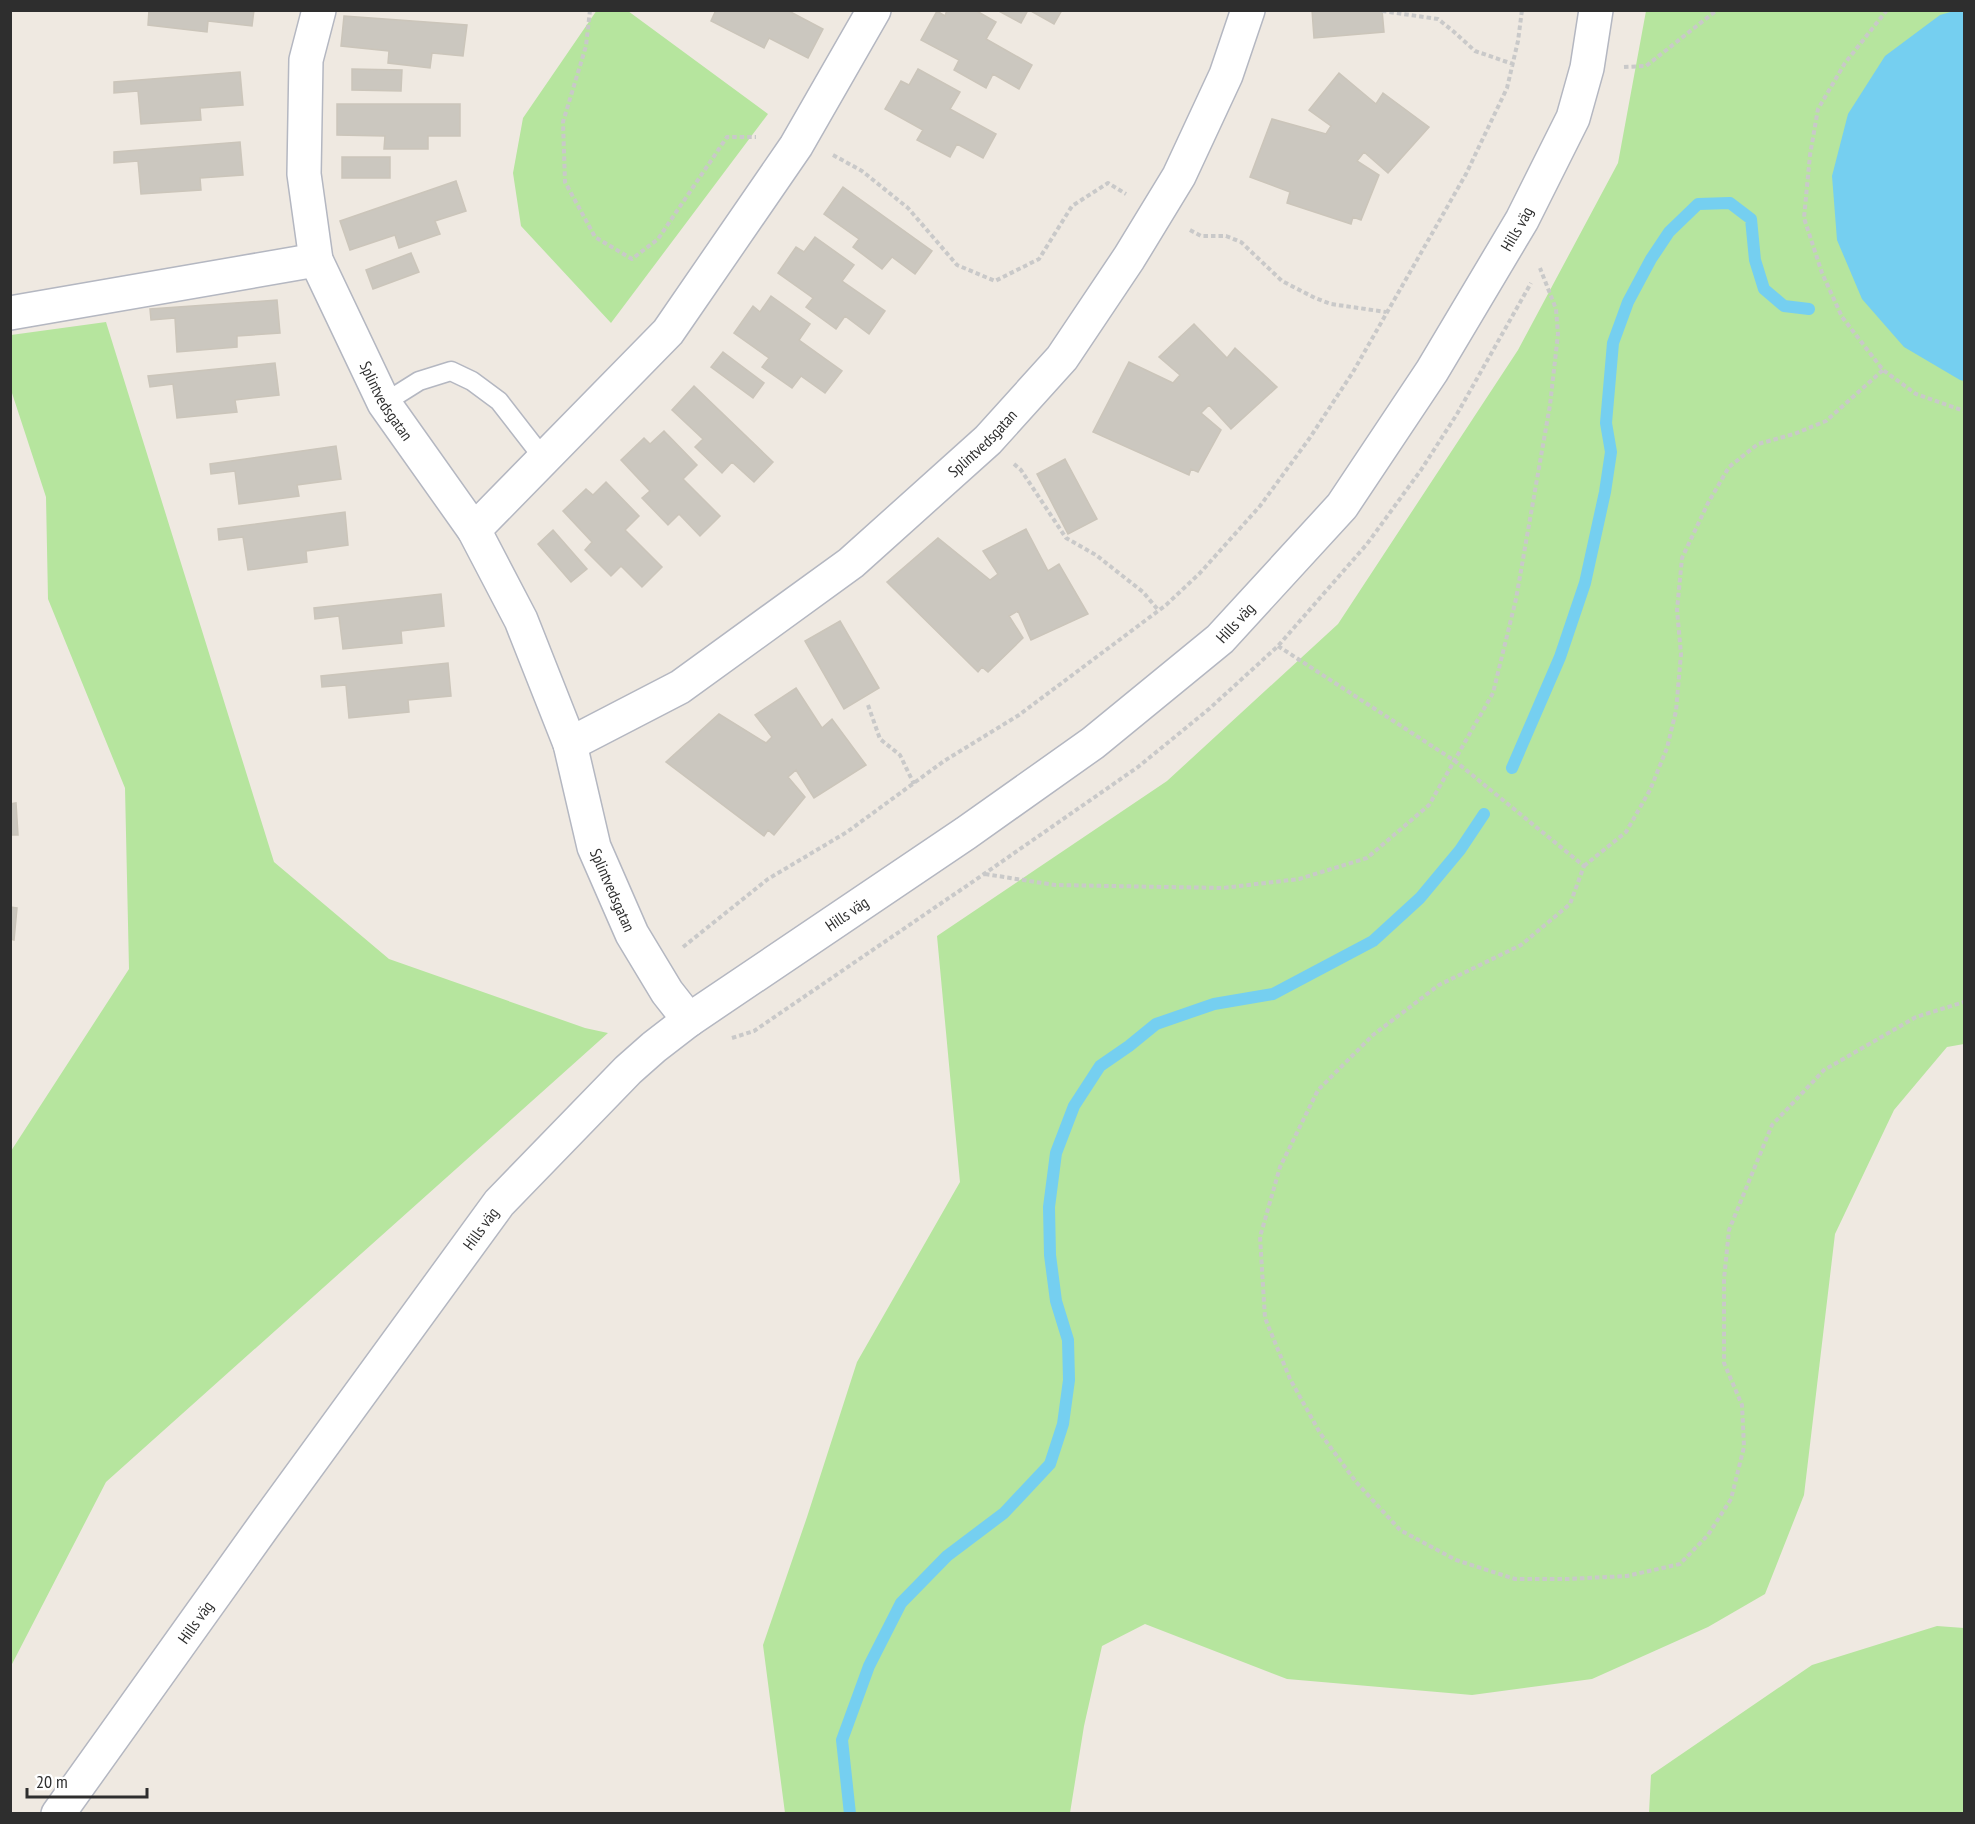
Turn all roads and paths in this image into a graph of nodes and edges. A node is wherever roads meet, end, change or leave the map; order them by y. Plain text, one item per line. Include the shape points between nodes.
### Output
1 (319, 10) edge
2 (590, 10) edge
3 (874, 10) edge
4 (1248, 10) edge
5 (1522, 10) edge
6 (1596, 10) edge
7 (1717, 10) edge
8 (1887, 10) edge
9 (1383, 11) edge
10 (1513, 64) junction
11 (1621, 67) dead end
12 (802, 136) junction
13 (1157, 212) junction
14 (316, 260) junction
15 (1386, 312) junction
16 (10, 313) edge
17 (1883, 370) junction
18 (384, 402) junction
19 (1965, 411) edge
20 (988, 440) junction
21 (544, 459) junction
22 (474, 530) junction
23 (1159, 611) junction
24 (1278, 646) junction
25 (868, 705) dead end
26 (570, 744) junction
27 (1455, 761) junction
28 (914, 784) junction
29 (1584, 866) junction
30 (984, 874) junction
31 (675, 953) dead end
32 (1965, 1002) edge
33 (689, 1020) junction
34 (723, 1041) dead end
35 (58, 1814) edge

1 - 14 street, Splintvedsgatan via 306,60 304,174
2 - 12 path via 586,46 563,122 565,182 595,237 632,259 658,239 727,137
3 - 12 street
4 - 13 street, Splintvedsgatan via 1226,75 1179,176
5 - 10 path
6 - 33 street, Hills väg via 1587,68 1573,118 1522,220 1432,371 1342,506 1220,639 1094,743
7 - 11 path via 1646,66
8 - 17 path via 1845,63 1818,109 1804,218 1842,317
9 - 10 path via 1438,19 1475,51
10 - 15 path via 1508,88 1466,174
12 - 13 path via 862,171 908,208 957,266 995,281 1039,259 1072,207 1108,183
12 - 21 street via 669,332
13 - 15 path via 1201,236 1226,236 1240,242 1282,280 1315,298
13 - 20 street, Splintvedsgatan via 1062,358
14 - 16 street
14 - 18 street, Splintvedsgatan
15 - 23 path via 1353,372 1260,506 1200,573
17 - 19 path via 1916,393
17 - 29 path via 1826,421 1758,444 1729,467 1682,558 1677,610 1681,654 1676,711 1667,748 1650,790 1626,832
18 - 21 lane via 419,381 451,371 499,401
18 - 22 street, Splintvedsgatan
20 - 23 path via 1021,470 1066,538 1096,555 1143,592
20 - 26 street, Splintvedsgatan via 851,562 680,687
21 - 22 street
22 - 26 street, Splintvedsgatan via 520,620
23 - 28 path via 1019,715
24 - 27 path
24 - 27 path via 1367,544 1421,470 1540,267 1557,309 1550,405 1516,599 1493,693
24 - 30 path via 1138,767
25 - 28 path via 880,739 900,755
26 - 33 street, Splintvedsgatan via 594,847 632,934
27 - 29 path
27 - 30 path via 1429,805 1367,858 1299,879 1223,888 1054,885
28 - 31 path via 847,832 768,879
29 - 32 path via 1570,904 1521,945 1439,985 1372,1035 1318,1090 1280,1167 1260,1237 1265,1318 1290,1379 1320,1432 1356,1482 1400,1530 1456,1560 1515,1579 1627,1576 1680,1564 1708,1535 1731,1499 1744,1447 1742,1405 1724,1363 1724,1280 1729,1230 1772,1125 1824,1070 1916,1017
30 - 34 path via 754,1031
33 - 35 street, Hills väg via 628,1070 499,1203

